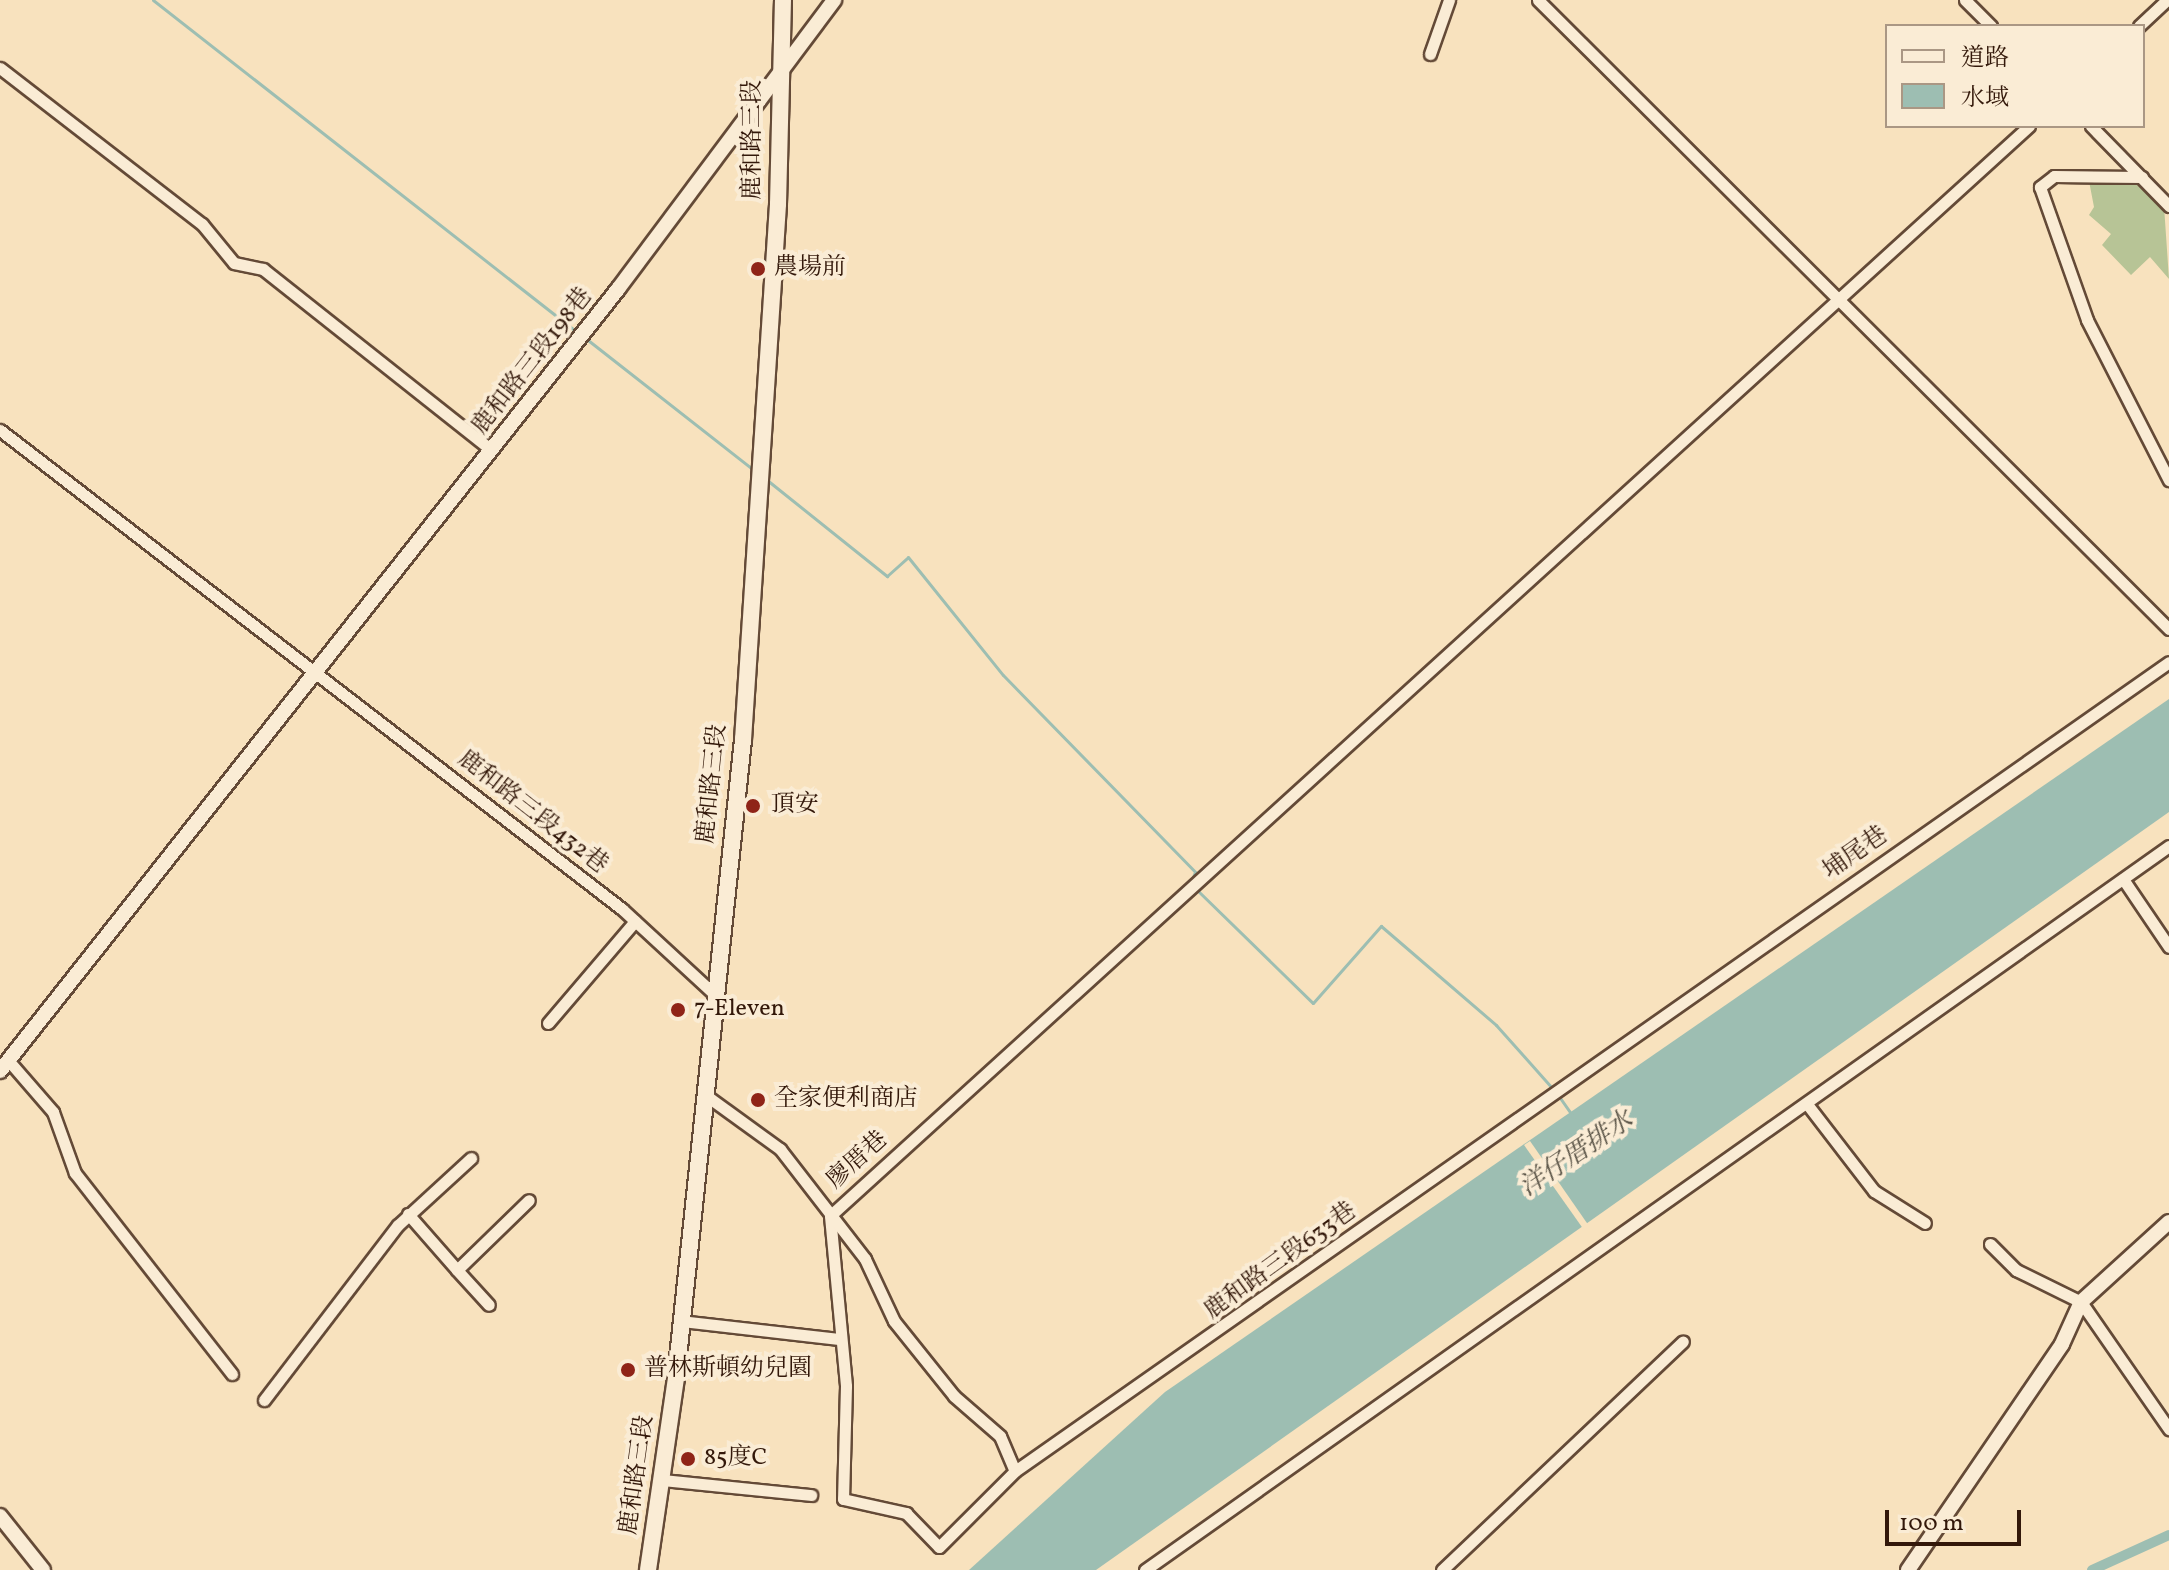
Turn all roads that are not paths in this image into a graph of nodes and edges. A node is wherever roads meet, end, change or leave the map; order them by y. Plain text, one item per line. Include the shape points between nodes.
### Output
1 (783, 0) edge
2 (834, 0) edge
3 (1449, 0) edge
4 (1538, 0) edge
5 (1965, 0) edge
6 (2167, 0) edge
7 (1989, 24) edge
8 (2141, 24) edge
9 (1430, 54) dead end
10 (0, 68) edge
11 (778, 72) junction
12 (2027, 128) edge
13 (2093, 128) edge
14 (2142, 177) junction
15 (2169, 206) edge
16 (1840, 300) junction
17 (0, 430) edge
18 (491, 450) junction
19 (2169, 480) edge
20 (2169, 629) edge
21 (2169, 662) edge
22 (317, 674) junction
23 (2169, 846) edge
24 (2123, 879) junction
25 (635, 921) junction
26 (2169, 947) edge
27 (714, 994) junction
28 (548, 1023) dead end
29 (4, 1066) edge
30 (1569, 1083) joint
31 (704, 1094) junction
32 (1807, 1104) junction
33 (471, 1158) dead end
34 (529, 1200) dead end
35 (408, 1214) junction
36 (830, 1216) junction
37 (2169, 1222) edge
38 (1925, 1223) dead end
39 (1990, 1244) dead end
40 (457, 1270) junction
41 (2081, 1302) junction
42 (489, 1305) dead end
43 (681, 1321) junction
44 (840, 1339) junction
45 (1683, 1341) dead end
46 (232, 1374) dead end
47 (264, 1400) dead end
48 (2169, 1429) edge
49 (1015, 1471) junction
50 (663, 1480) junction
51 (811, 1495) dead end
52 (0, 1516) edge
53 (43, 1570) edge
54 (648, 1570) edge
55 (1145, 1570) edge
56 (1442, 1570) edge
57 (1908, 1570) edge

1 - 11 main road, 鹿和路三段
2 - 11 street, 鹿和路三段198巷
3 - 9 street
4 - 16 street
5 - 7 street
6 - 8 street
10 - 18 street via 202,224 224,256 263,269
11 - 18 street, 鹿和路三段198巷
11 - 27 main road, 鹿和路三段 via 777,219 744,726
12 - 16 street, 廖厝巷
13 - 14 street
14 - 15 street
14 - 19 street via 2054,176 2040,187 2087,320
16 - 20 street
16 - 36 street, 廖厝巷
17 - 22 street, 鹿和路三段432巷
18 - 22 street, 鹿和路三段198巷
21 - 30 street, 埔尾巷
22 - 25 street, 鹿和路三段432巷
22 - 29 street
23 - 24 street
24 - 26 street
24 - 32 street
25 - 27 street, 鹿和路三段432巷
25 - 28 street
27 - 31 main road, 鹿和路三段
29 - 46 street via 53,1112 75,1173
30 - 49 street, 鹿和路三段633巷
31 - 36 street via 780,1149
31 - 43 main road, 鹿和路三段
32 - 38 street via 1874,1191
32 - 55 street
33 - 35 street
34 - 40 street
35 - 40 street
35 - 47 street
36 - 44 street
36 - 49 street via 865,1259 894,1321 954,1396 1000,1436
37 - 41 street
39 - 41 street via 2016,1270
40 - 42 street
41 - 48 street
41 - 57 street via 2062,1344
43 - 44 street
43 - 50 main road, 鹿和路三段
44 - 49 street, 鹿和路三段633巷 via 843,1499 906,1513 939,1547
45 - 56 street
50 - 51 street
50 - 54 main road, 鹿和路三段
52 - 53 street

